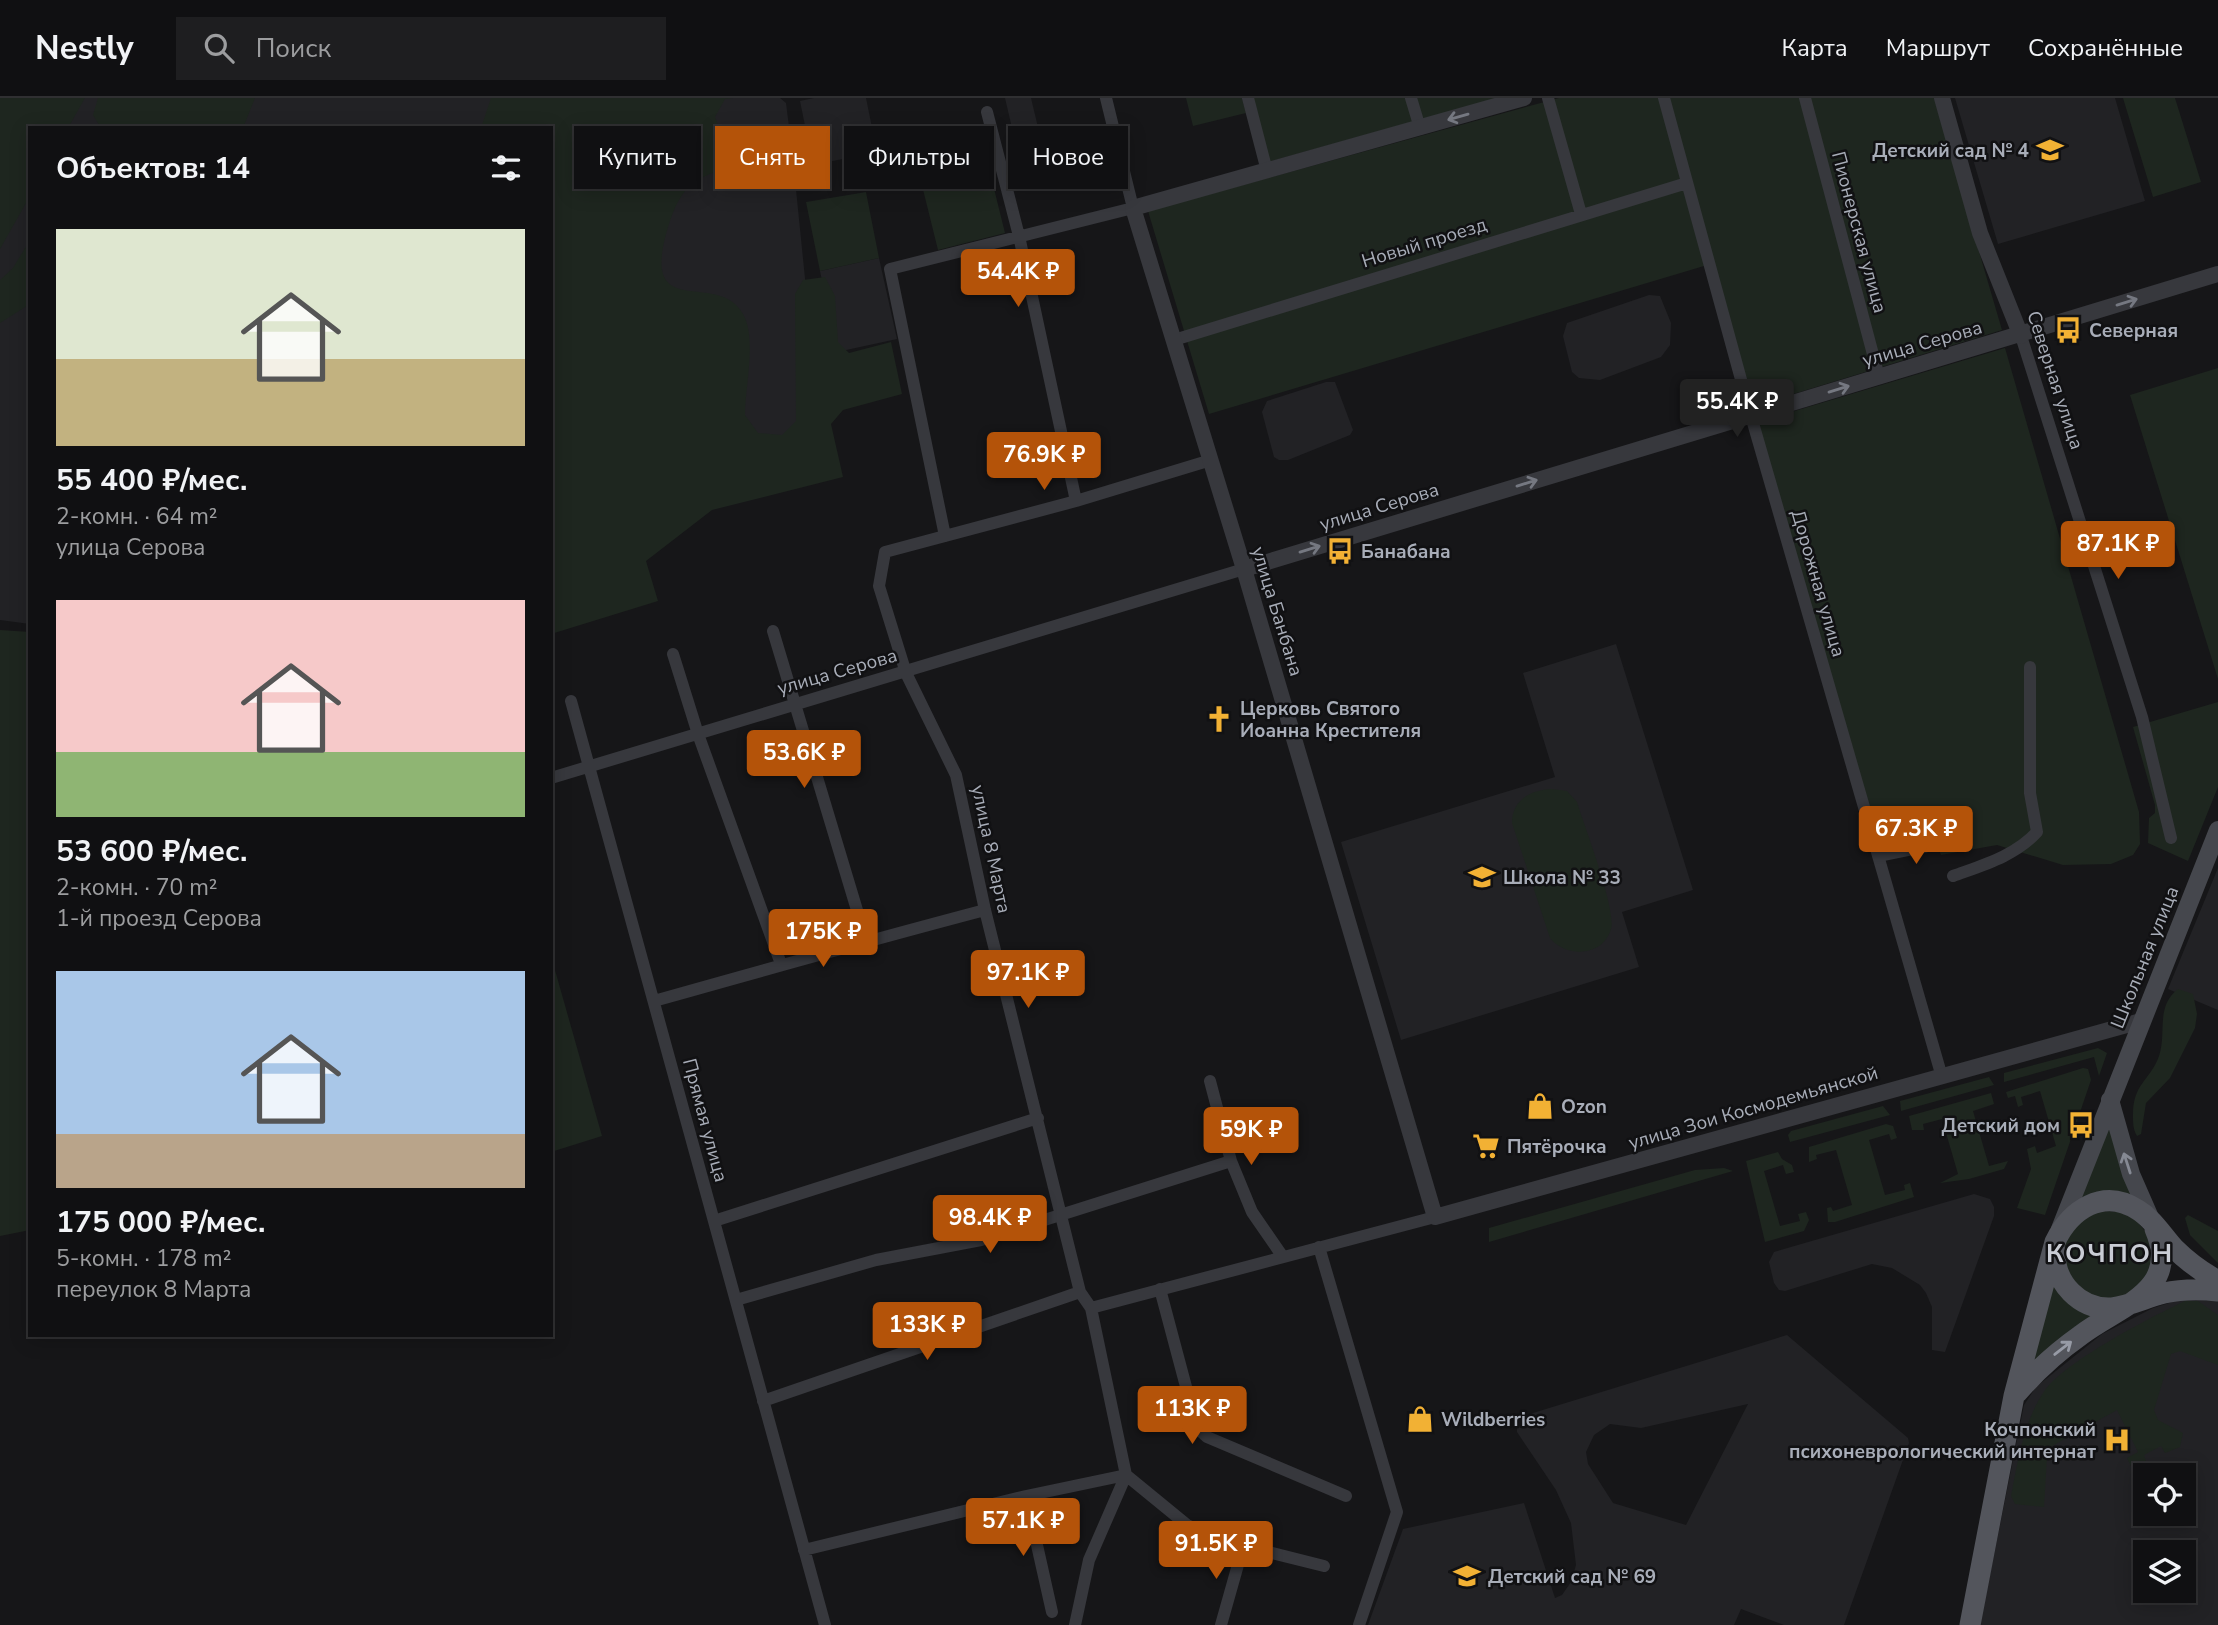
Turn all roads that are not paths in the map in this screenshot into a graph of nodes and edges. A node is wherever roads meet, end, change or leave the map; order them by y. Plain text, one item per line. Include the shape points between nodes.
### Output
1 (1106, 98) edge
2 (1248, 98) edge
3 (1411, 98) edge
4 (1524, 98) edge
5 (1548, 98) edge
6 (1664, 98) edge
7 (1805, 98) edge
8 (1941, 98) edge
9 (987, 112) dead end
10 (1419, 128) junction
11 (1266, 171) junction
12 (1687, 183) junction
13 (1133, 208) junction
14 (1581, 214) junction
15 (1019, 236) junction
16 (2218, 274) edge
17 (2021, 336) junction
18 (1174, 340) junction
19 (1879, 377) junction
20 (1751, 415) junction
21 (1211, 460) junction
22 (1076, 501) junction
23 (945, 536) junction
24 (1244, 569) junction
25 (773, 631) dead end
26 (673, 654) dead end
27 (2030, 667) dead end
28 (906, 673) junction
29 (571, 702) dead end
30 (796, 704) junction
31 (698, 734) junction
32 (589, 766) junction
33 (553, 777) edge
34 (2218, 831) edge
35 (2171, 838) dead end
36 (1947, 842) dead end
37 (1878, 856) junction
38 (1953, 876) dead end
39 (985, 910) junction
40 (866, 940) junction
41 (781, 964) junction
42 (654, 1001) junction
43 (2141, 1021) junction
44 (1941, 1077) junction
45 (1210, 1081) dead end
46 (2110, 1100) junction
47 (1038, 1118) junction
48 (1231, 1161) junction
49 (1061, 1215) junction
50 (1435, 1217) junction
51 (714, 1221) junction
52 (2152, 1224) junction
53 (2055, 1242) junction
54 (1319, 1247) junction
55 (1283, 1257) junction
56 (2218, 1281) edge
57 (1160, 1289) junction
58 (2218, 1291) edge
59 (1080, 1292) junction
60 (736, 1300) junction
61 (2135, 1302) junction
62 (1091, 1308) junction
63 (2014, 1395) junction
64 (764, 1401) junction
65 (1126, 1475) junction
66 (1026, 1496) junction
67 (1346, 1496) dead end
68 (1243, 1547) junction
69 (804, 1550) junction
70 (1324, 1566) dead end
71 (1052, 1612) dead end
72 (825, 1625) edge
73 (1075, 1625) edge
74 (1221, 1625) edge
75 (1359, 1625) edge
76 (1970, 1625) edge

1 - 13 street, улица Банбана
2 - 11 street
3 - 10 street
4 -> 10 street
5 - 14 street
6 - 12 street, Дорожная улица
7 - 19 street, Пионерская улица
8 - 17 street, Северная улица via 1980,233
9 - 15 street
10 - 11 street
11 - 13 street
12 - 14 street, Новый проезд
12 - 20 street, Дорожная улица
13 - 15 street
13 - 18 street, улица Банбана
14 - 18 street, Новый проезд
15 - 22 street
15 - 23 street via 890,269
17 -> 16 street, улица Серова
17 - 19 street, улица Серова
17 - 35 street, Северная улица via 2138,704
18 - 21 street, улица Банбана
20 -> 19 street, улица Серова
24 -> 20 street, улица Серова
20 - 37 street, Дорожная улица
21 - 22 street
21 - 24 street, улица Банбана
22 - 23 street
23 - 28 street, улица 8 Марта via 885,552 879,586
24 - 28 street, улица Серова
24 - 50 street, улица Банбана
25 - 30 street
26 - 31 street
27 - 38 street via 2030,793 2037,832 1998,859
28 - 30 street, улица Серова
28 - 39 street, улица 8 Марта via 956,775
29 - 32 street, Прямая улица
30 - 31 street, улица Серова
30 - 40 street
31 - 32 street, улица Серова
31 - 41 street
32 - 33 street, улица Серова
32 - 42 street, Прямая улица
34 - 43 main road, Школьная улица
36 - 37 street
37 - 44 street, Дорожная улица
39 - 40 street
39 - 47 street, улица 8 Марта
40 - 41 street
41 - 42 street
42 - 51 street, Прямая улица
43 - 44 street, улица Зои Космодемьянской
43 - 46 main road, Школьная улица
44 - 50 street, улица Зои Космодемьянской
45 - 48 street
52 -> 46 main road via 2131,1174
46 - 53 main road, Школьная улица
47 - 49 street, улица 8 Марта
47 - 51 street
48 - 49 street
48 - 55 street via 1252,1212
49 - 59 street, улица 8 Марта
49 - 60 street via 981,1240 876,1260
50 - 54 street, улица Зои Космодемьянской
51 - 60 street, Прямая улица
52 - 53 main road via 2132,1206 2098,1202 2071,1216
52 - 56 main road via 2192,1265
52 - 61 main road via 2160,1244 2160,1265 2152,1285
53 - 61 main road via 2057,1272 2075,1297 2106,1308
53 - 63 main road
54 - 55 street, улица Зои Космодемьянской
54 - 75 street via 1397,1512
55 - 57 street, улица Зои Космодемьянской
57 - 62 street, улица Зои Космодемьянской
57 - 67 street via 1197,1428 1207,1437
58 - 61 main road via 2165,1293
59 - 62 street, улица 8 Марта
59 - 64 street
60 - 64 street, Прямая улица
63 -> 61 main road via 2040,1366
62 - 65 street, улица 8 Марта
63 - 76 main road
64 - 69 street, Прямая улица
65 - 66 street
65 - 68 street via 1186,1525
65 - 73 street via 1089,1560
66 - 69 street
66 - 71 street
68 - 70 street
68 - 74 street
69 - 72 street, Прямая улица

